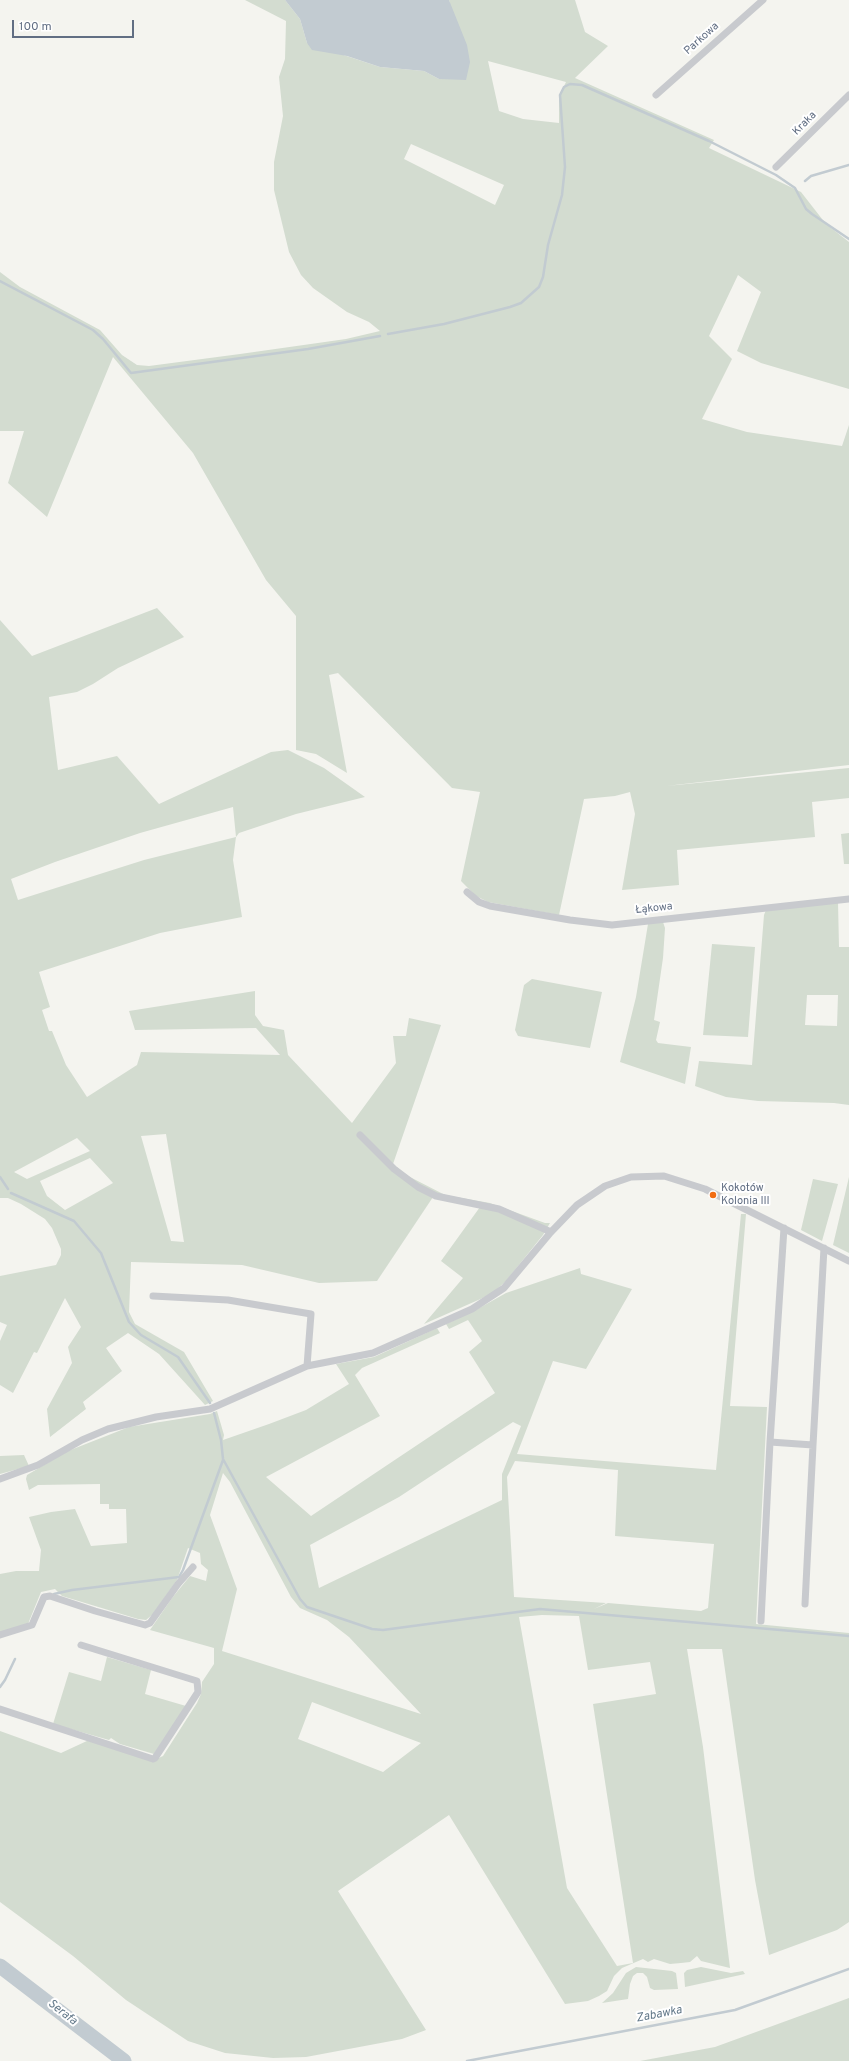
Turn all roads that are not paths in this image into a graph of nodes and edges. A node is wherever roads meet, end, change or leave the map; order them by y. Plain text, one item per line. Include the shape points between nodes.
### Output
1 (763, 0) edge
2 (656, 95) dead end
3 (849, 95) edge
4 (776, 167) dead end
5 (467, 892) dead end
6 (849, 899) edge
7 (360, 1134) dead end
8 (784, 1228) junction
9 (551, 1232) junction
10 (824, 1248) junction
11 (849, 1261) edge
12 (153, 1296) dead end
13 (307, 1366) junction
14 (770, 1442) junction
15 (813, 1445) junction
16 (0, 1479) edge
17 (193, 1567) dead end
18 (805, 1604) dead end
19 (761, 1621) dead end
20 (0, 1635) edge
21 (81, 1646) dead end
22 (0, 1709) edge

1 - 2 street, Parkowa
3 - 4 street, Kraka
5 - 6 street, Łąkowa via 479,902 490,906 612,925
7 - 9 street via 394,1169 418,1187 436,1196 499,1209
8 - 9 street via 726,1198 685,1181 664,1176 640,1175 620,1179 596,1192 577,1205
8 - 10 street
8 - 14 street
9 - 13 street via 518,1273 500,1292 487,1301 373,1353
10 - 11 street
10 - 15 street
12 - 13 street via 228,1300 311,1314
13 - 16 street via 210,1409 156,1417 108,1429 82,1440 38,1465
14 - 15 street
14 - 19 street
15 - 18 street
17 - 20 street via 150,1623 145,1625 44,1596 32,1625
21 - 22 street via 197,1681 198,1692 154,1759

